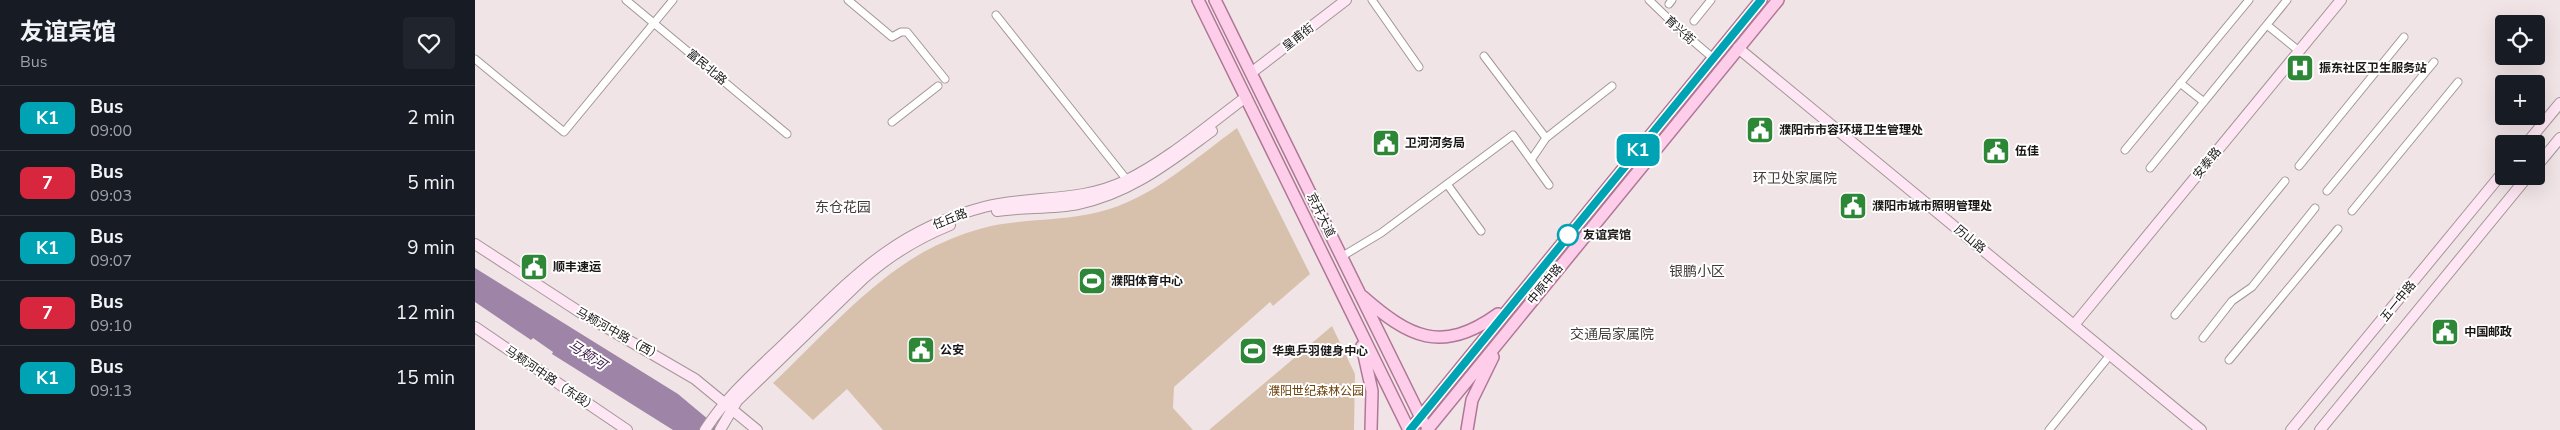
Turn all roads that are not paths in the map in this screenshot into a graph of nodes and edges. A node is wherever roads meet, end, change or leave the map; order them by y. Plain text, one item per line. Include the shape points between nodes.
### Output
1 (626, 0) edge
2 (673, 0) edge
3 (848, 0) edge
4 (1198, 0) edge
5 (1215, 0) edge
6 (1346, 0) edge
7 (1373, 0) edge
8 (1649, 0) edge
9 (1711, 0) edge
10 (1761, 0) edge
11 (1778, 0) edge
12 (2249, 0) edge
13 (2287, 0) edge
14 (2341, 0) edge
15 (996, 15) dead end
16 (1693, 21) dead end
17 (654, 23) junction
18 (2267, 25) junction
19 (2404, 37) dead end
20 (1738, 48) junction
21 (2299, 51) junction
22 (1484, 56) dead end
23 (1713, 58) junction
24 (475, 59) edge
25 (2434, 62) dead end
26 (1419, 67) dead end
27 (1251, 73) junction
28 (945, 79) dead end
29 (2458, 82) dead end
30 (2180, 83) junction
31 (938, 86) dead end
32 (1612, 86) dead end
33 (1247, 100) junction
34 (2204, 102) junction
35 (2560, 103) edge
36 (892, 122) dead end
37 (787, 134) dead end
38 (2533, 135) edge
39 (1546, 138) junction
40 (2560, 138) edge
41 (2125, 150) dead end
42 (2545, 156) edge
43 (1531, 160) junction
44 (2299, 166) dead end
45 (2150, 168) dead end
46 (1127, 180) junction
47 (2285, 181) dead end
48 (2495, 182) edge
49 (1447, 184) junction
50 (1549, 185) dead end
51 (2521, 185) edge
52 (2327, 191) dead end
53 (2315, 208) dead end
54 (2352, 211) dead end
55 (2338, 229) dead end
56 (1481, 231) dead end
57 (475, 244) edge
58 (1341, 257) junction
59 (1358, 293) junction
60 (1516, 298) junction
61 (1530, 302) junction
62 (1350, 308) junction
63 (2175, 315) dead end
64 (2074, 325) junction
65 (475, 327) edge
66 (2203, 338) dead end
67 (2110, 355) junction
68 (2229, 360) dead end
69 (726, 409) junction
70 (1421, 416) junction
71 (627, 430) edge
72 (705, 430) edge
73 (720, 430) edge
74 (757, 430) edge
75 (1371, 430) edge
76 (1410, 430) edge
77 (1427, 430) edge
78 (1467, 430) edge
79 (2049, 430) edge
80 (2201, 430) edge
81 (2291, 430) edge
82 (2320, 430) edge

1 - 17 street, 富民北路
2 - 17 street
3 - 28 street via 892,36 907,32
4 - 33 main road, 京开大道
5 - 27 main road, 京开大道
6 - 27 street, 皇甫街
7 - 26 street
8 - 23 street, 育兴街
9 - 16 street
10 - 23 main road, 中原中路
11 - 20 main road, 中原中路
12 - 30 street
13 - 18 street
14 - 21 street, 安泰路
15 - 46 street
17 - 24 street via 564,132
17 - 37 street, 富民北路
18 - 21 street
18 - 34 street
19 - 44 street
20 - 61 main road, 中原中路
20 - 64 street, 历山路
21 - 64 street, 安泰路
22 - 39 street
23 - 60 main road, 中原中路
25 - 52 street
27 - 58 main road, 京开大道
29 - 54 street
30 - 34 street
30 - 41 street
31 - 36 street
32 - 39 street
33 - 46 street, 任丘路
33 - 62 main road, 京开大道
33 - 69 street, 任丘路 via 1152,175 1125,189 1075,204 988,212 959,221 912,243 886,259 858,283
34 - 45 street
35 - 38 street
39 - 43 street
40 - 42 street
43 - 49 street via 1513,135
43 - 50 street
46 - 69 street, 任丘路 via 1075,196 986,206 957,214 883,252 859,272
47 - 63 street
48 - 81 street, 五一中路
49 - 56 street
49 - 58 street via 1381,233
51 - 82 street, 五一中路
53 - 66 street via 2252,287 2237,296
55 - 68 street
57 - 69 street, 马颊河中路（西） via 578,311 671,364
58 - 59 main road, 京开大道
59 - 60 main road via 1393,322 1431,337 1470,331 1486,323
59 - 70 main road, 京开大道
60 - 70 main road, 中原中路
61 - 77 main road, 中原中路
61 - 78 main road via 1479,383
62 - 75 main road via 1368,366 1372,390
62 - 76 main road, 京开大道
64 - 67 street, 历山路
65 - 71 street, 马颊河中路（东段）
67 - 79 street
67 - 80 street, 历山路
69 - 72 street, 任丘路
69 - 73 street, 任丘路
69 - 74 street, 马颊河中路（西）
70 - 76 main road, 中原中路
70 - 77 main road, 京开大道

